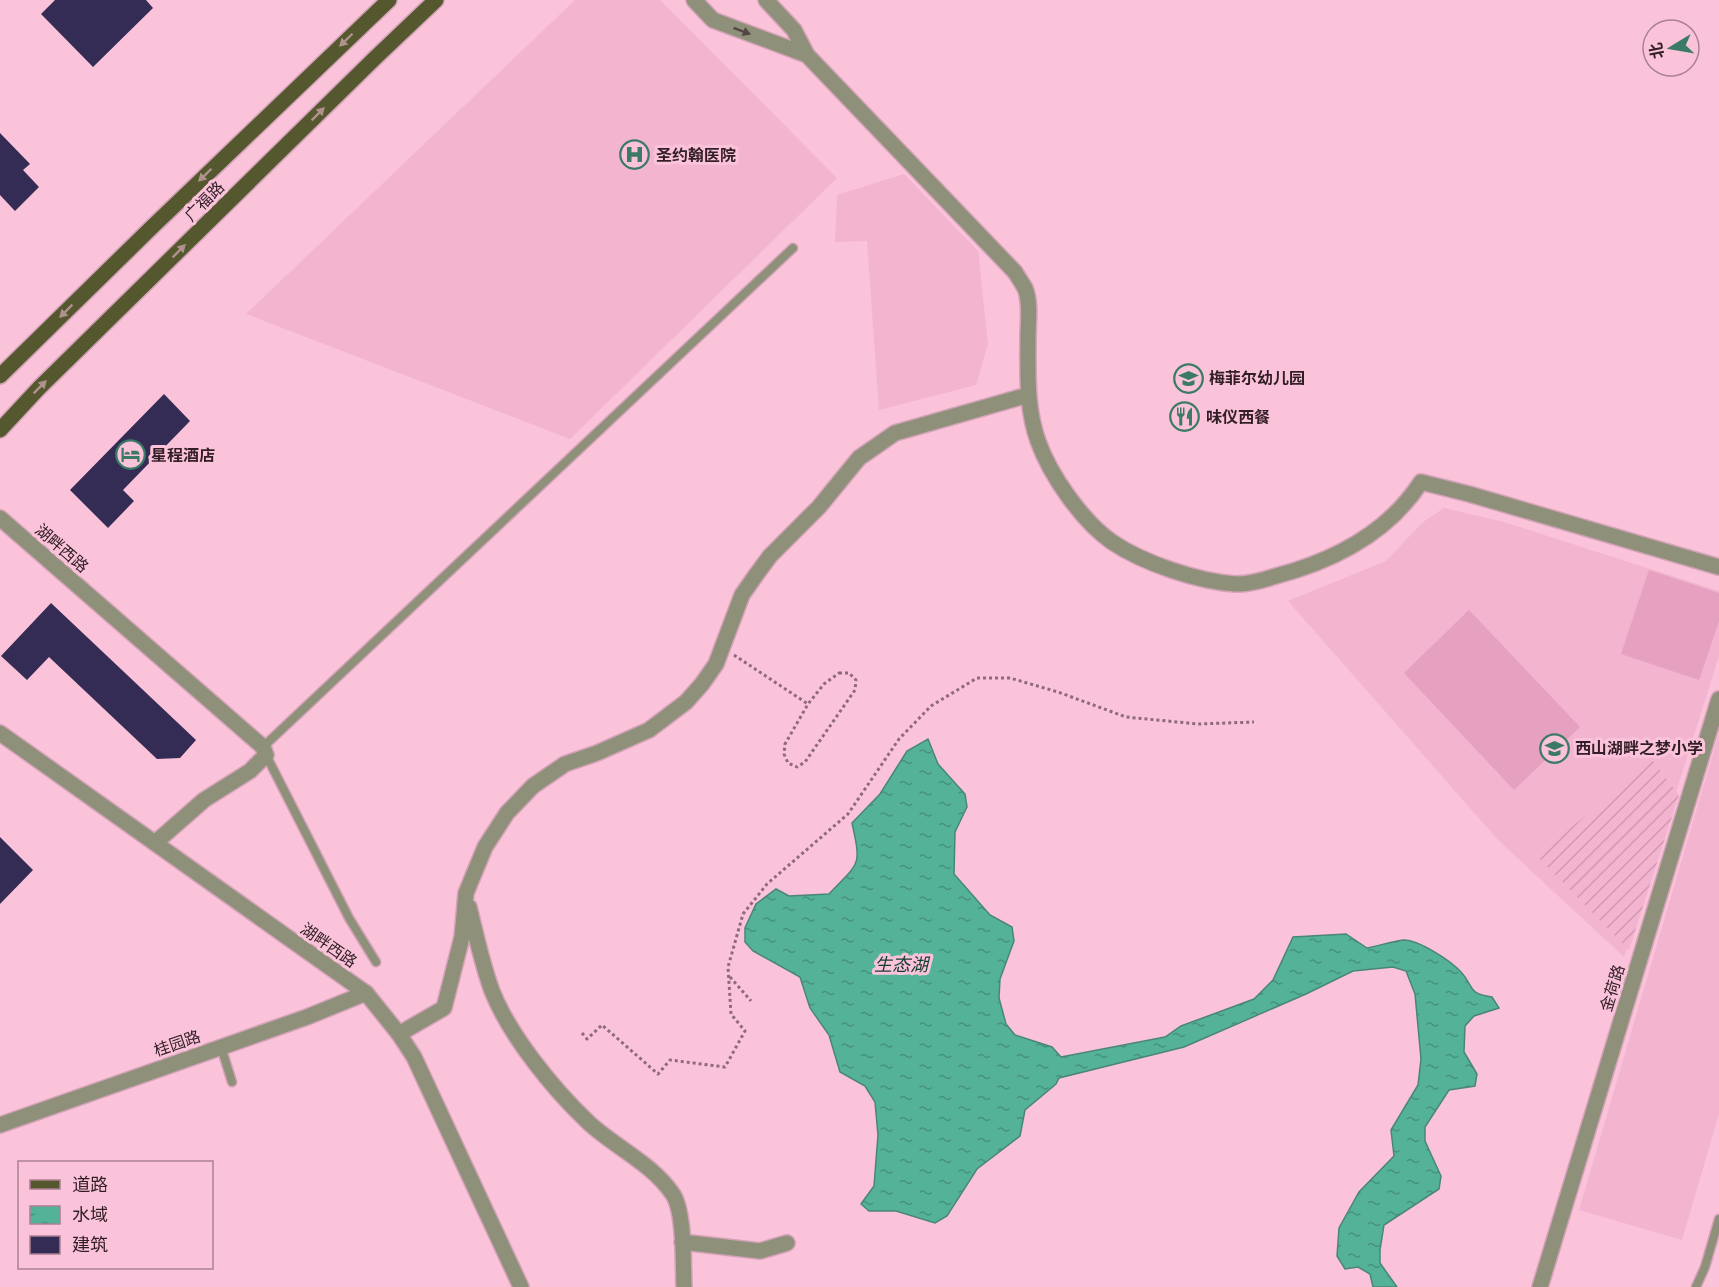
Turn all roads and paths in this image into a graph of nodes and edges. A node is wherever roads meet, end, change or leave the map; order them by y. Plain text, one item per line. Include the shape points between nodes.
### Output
1 (389, 0) edge
2 (436, 0) edge
3 (694, 0) edge
4 (766, 0) edge
5 (807, 55) junction
6 (793, 248) dead end
7 (0, 376) edge
8 (1028, 395) junction
9 (0, 430) edge
10 (0, 518) edge
11 (1719, 567) edge
12 (722, 647) junction
13 (1719, 699) edge
14 (808, 704) junction
15 (1254, 722) dead end
16 (0, 733) edge
17 (264, 751) junction
18 (155, 843) junction
19 (466, 893) junction
20 (376, 962) dead end
21 (729, 976) junction
22 (366, 993) junction
23 (751, 1001) dead end
24 (582, 1033) dead end
25 (399, 1034) junction
26 (221, 1047) junction
27 (232, 1082) dead end
28 (0, 1125) edge
29 (1719, 1219) edge
30 (682, 1242) junction
31 (787, 1243) dead end
32 (521, 1287) edge
33 (684, 1287) edge
34 (1540, 1287) edge
35 (1696, 1287) edge

1 -> 7 main road, 广福路
9 -> 2 main road, 广福路
3 -> 5 street via 713,20
4 - 5 street via 794,30
5 - 8 street via 1015,272 1025,289 1029,309
6 - 17 lane
8 - 11 street via 1037,440 1074,506 1111,541 1147,561 1194,576 1237,584 1306,568 1339,555 1385,523 1421,482
8 - 12 street via 895,433 859,458 756,575 742,595
10 - 17 street, 湖畔西路
12 - 14 path
12 - 19 street via 702,684 686,702 649,730 565,764 533,786 507,813 485,847
13 - 34 street, 金荷路
14 - 14 path via 839,673 849,673 856,680 855,690 805,762 797,767 788,764 785,744
15 - 21 path via 1198,724 1126,717 1010,678 976,678 931,706 899,739 848,814 767,884 743,914
16 - 18 street, 湖畔西路
17 - 18 street via 250,771 204,800
17 - 20 lane via 349,918
18 - 22 street, 湖畔西路
19 - 25 street via 462,937 444,1008
19 - 30 street via 493,992 514,1032 555,1088 590,1124 648,1168 673,1194 680,1212
21 - 23 path
21 - 24 path via 731,1014 745,1031 725,1066 670,1060 658,1074 603,1025 587,1039
22 - 25 street, 湖畔西路
22 - 26 street, 桂园路
25 - 32 street, 湖畔西路 via 414,1057
26 - 27 lane
26 - 28 street, 桂园路
29 - 35 lane
30 - 31 street via 760,1251
30 - 33 street

